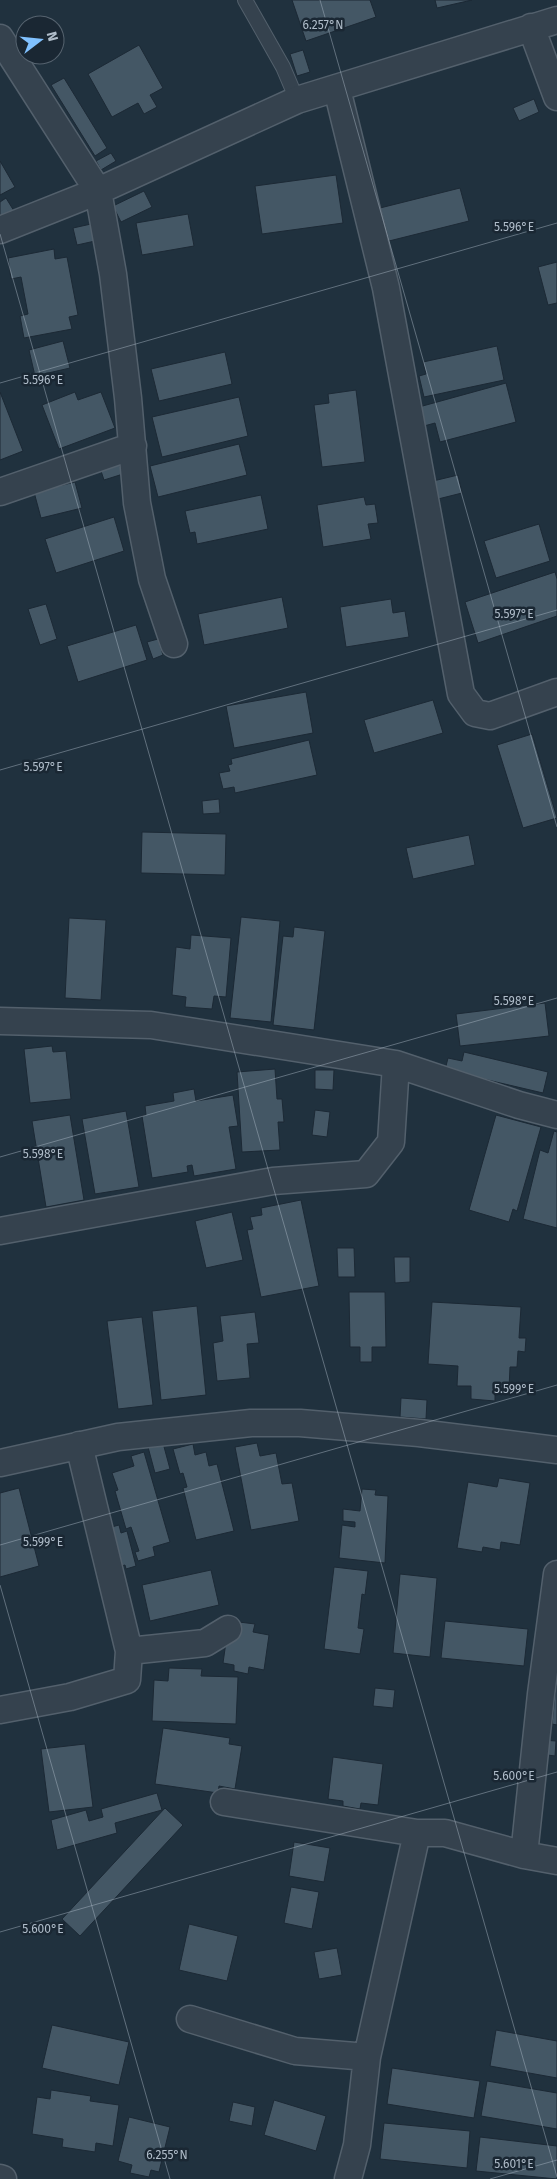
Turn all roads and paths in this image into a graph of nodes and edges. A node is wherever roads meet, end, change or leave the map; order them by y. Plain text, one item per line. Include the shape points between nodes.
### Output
1 (245, 0) edge
2 (557, 20) edge
3 (531, 27) junction
4 (0, 38) edge
5 (337, 89) junction
6 (557, 97) edge
7 (298, 100) junction
8 (98, 191) junction
9 (0, 230) edge
10 (134, 446) junction
11 (0, 492) edge
12 (174, 644) dead end
13 (557, 692) edge
14 (0, 1021) edge
15 (396, 1064) junction
16 (557, 1115) edge
17 (0, 1231) edge
18 (79, 1445) junction
19 (557, 1450) edge
20 (0, 1463) edge
21 (557, 1574) edge
22 (228, 1629) dead end
23 (129, 1651) junction
24 (0, 1710) edge
25 (224, 1802) dead end
26 (417, 1833) junction
27 (524, 1855) junction
28 (557, 1861) edge
29 (190, 2019) dead end
30 (367, 2057) junction
31 (348, 2179) edge

1 - 7 lane
2 - 3 street
3 - 5 street
3 - 6 street
4 - 8 street
5 - 7 street
5 - 13 street via 386,288 461,694 475,713 490,716
7 - 8 street
8 - 9 street
8 - 10 street via 113,274
10 - 11 street
10 - 12 street via 140,522 152,580
14 - 15 street via 151,1025
15 - 16 street
15 - 17 street via 391,1142 366,1174 273,1181
18 - 19 street via 118,1437 232,1425 300,1423 419,1432
18 - 20 street
18 - 23 street
21 - 27 street
22 - 23 street via 205,1643
23 - 24 street via 127,1680 70,1697
25 - 26 street
26 - 27 street via 445,1833
26 - 30 street
27 - 28 street
29 - 30 street via 296,2051
30 - 31 street via 356,2145

